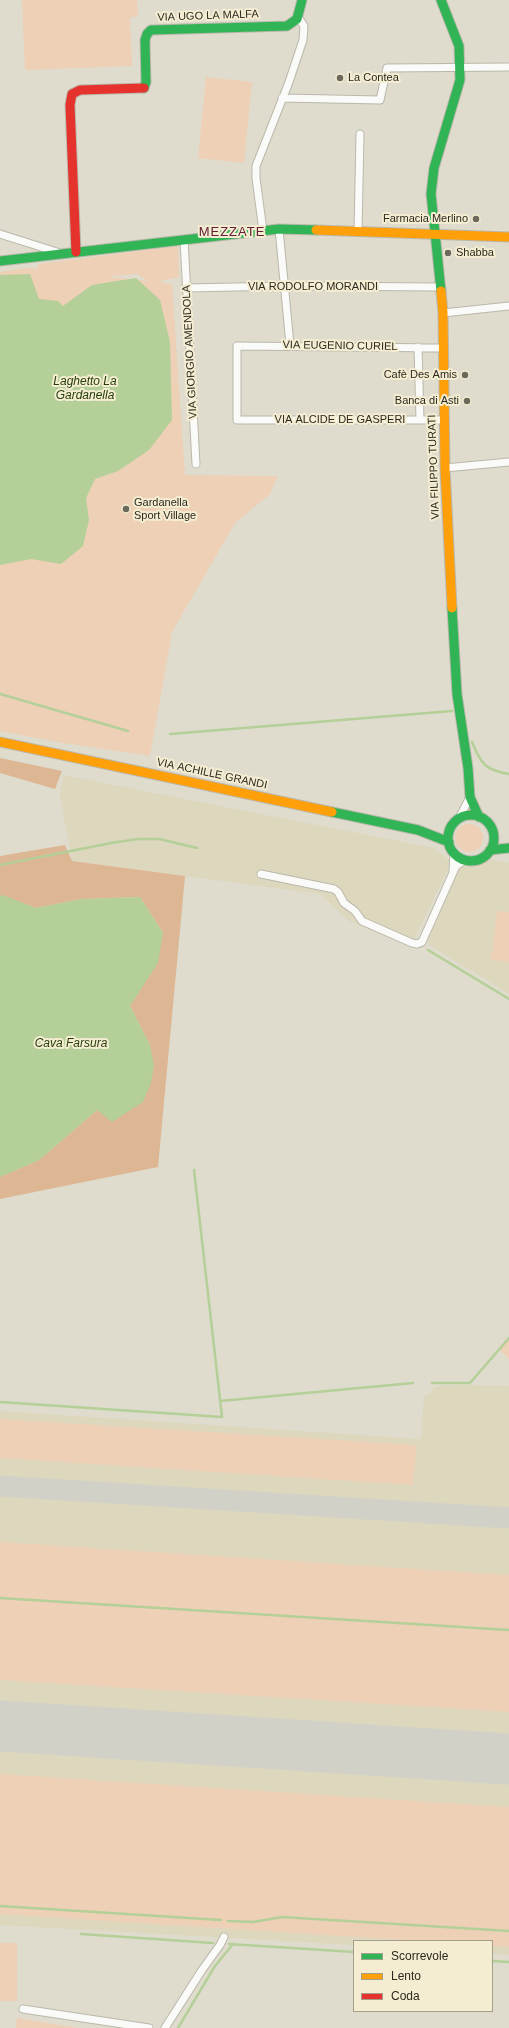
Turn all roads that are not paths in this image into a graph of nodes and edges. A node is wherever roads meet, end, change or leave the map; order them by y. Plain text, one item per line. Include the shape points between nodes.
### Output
1 (302, 0) edge
2 (441, 0) edge
3 (298, 17) junction
4 (461, 67) junction
5 (509, 67) edge
6 (282, 98) junction
7 (360, 134) dead end
8 (279, 229) junction
9 (263, 231) junction
10 (358, 232) junction
11 (0, 234) edge
12 (434, 236) junction
13 (509, 237) edge
14 (184, 240) junction
15 (76, 252) junction
16 (65, 254) junction
17 (0, 261) edge
18 (284, 286) junction
19 (440, 287) junction
20 (186, 288) junction
21 (509, 306) edge
22 (443, 312) junction
23 (290, 346) junction
24 (418, 347) junction
25 (443, 348) junction
26 (237, 420) joint
27 (420, 420) junction
28 (444, 420) junction
29 (509, 462) edge
30 (196, 464) dead end
31 (445, 468) junction
32 (0, 742) edge
33 (470, 797) junction
34 (479, 818) junction
35 (458, 820) junction
36 (451, 828) junction
37 (418, 830) junction
38 (493, 838) junction
39 (448, 842) junction
40 (509, 848) edge
41 (490, 850) junction
42 (454, 853) junction
43 (465, 860) junction
44 (452, 873) junction
45 (261, 874) dead end
46 (224, 1937) dead end
47 (23, 2009) dead end
48 (149, 2028) edge
49 (165, 2028) edge

1 - 3 street
2 - 4 street, VIA FILIPPO TURATI via 459,46
3 - 6 street via 305,33 290,82
3 - 15 street, VIA UGO LA MALFA via 294,25 287,26 151,30 144,40 144,88 80,90 72,94 70,105
4 - 5 street
4 - 6 street via 387,68 380,100
4 - 12 street, VIA FILIPPO TURATI via 459,87 431,178
6 - 9 street via 256,166
7 - 10 street
8 - 9 street
8 - 10 street
8 - 18 street
9 - 14 street
10 - 12 street
11 - 16 street
12 - 13 street
12 - 19 street, VIA FILIPPO TURATI
14 - 15 street
14 - 20 street, VIA GIORGIO AMENDOLA
15 - 16 street
16 - 17 street
18 - 19 street, VIA RODOLFO MORANDI
18 - 20 street, VIA RODOLFO MORANDI
18 - 23 street
19 - 22 street, VIA FILIPPO TURATI
20 - 30 street, VIA GIORGIO AMENDOLA
21 - 22 street
22 - 25 street, VIA FILIPPO TURATI
23 - 24 street, VIA EUGENIO CURIEL
23 - 26 street, VIA EUGENIO CURIEL via 237,346
24 - 25 street, VIA EUGENIO CURIEL
24 - 27 street
25 - 28 street, VIA FILIPPO TURATI
26 - 27 street, VIA ALCIDE DE GASPERI
27 - 28 street, VIA ALCIDE DE GASPERI
28 - 31 street, VIA FILIPPO TURATI
29 - 31 street
31 - 33 street, VIA FILIPPO TURATI via 457,694
32 - 37 street, VIA ACHILLE GRANDI
33 - 34 street, VIA FILIPPO TURATI
33 - 35 street
34 - 35 street via 466,816
34 - 38 street via 489,826
35 - 36 street
36 - 37 street, VIA ACHILLE GRANDI
36 - 39 street
37 - 39 street, VIA ACHILLE GRANDI
38 - 40 street
38 - 41 street
39 - 42 street
40 - 41 street
41 - 43 street via 480,859
42 - 43 street
42 - 44 street
43 - 44 street via 456,866
44 - 45 street via 422,942 416,944 362,921 334,889
46 - 49 street
47 - 48 street

